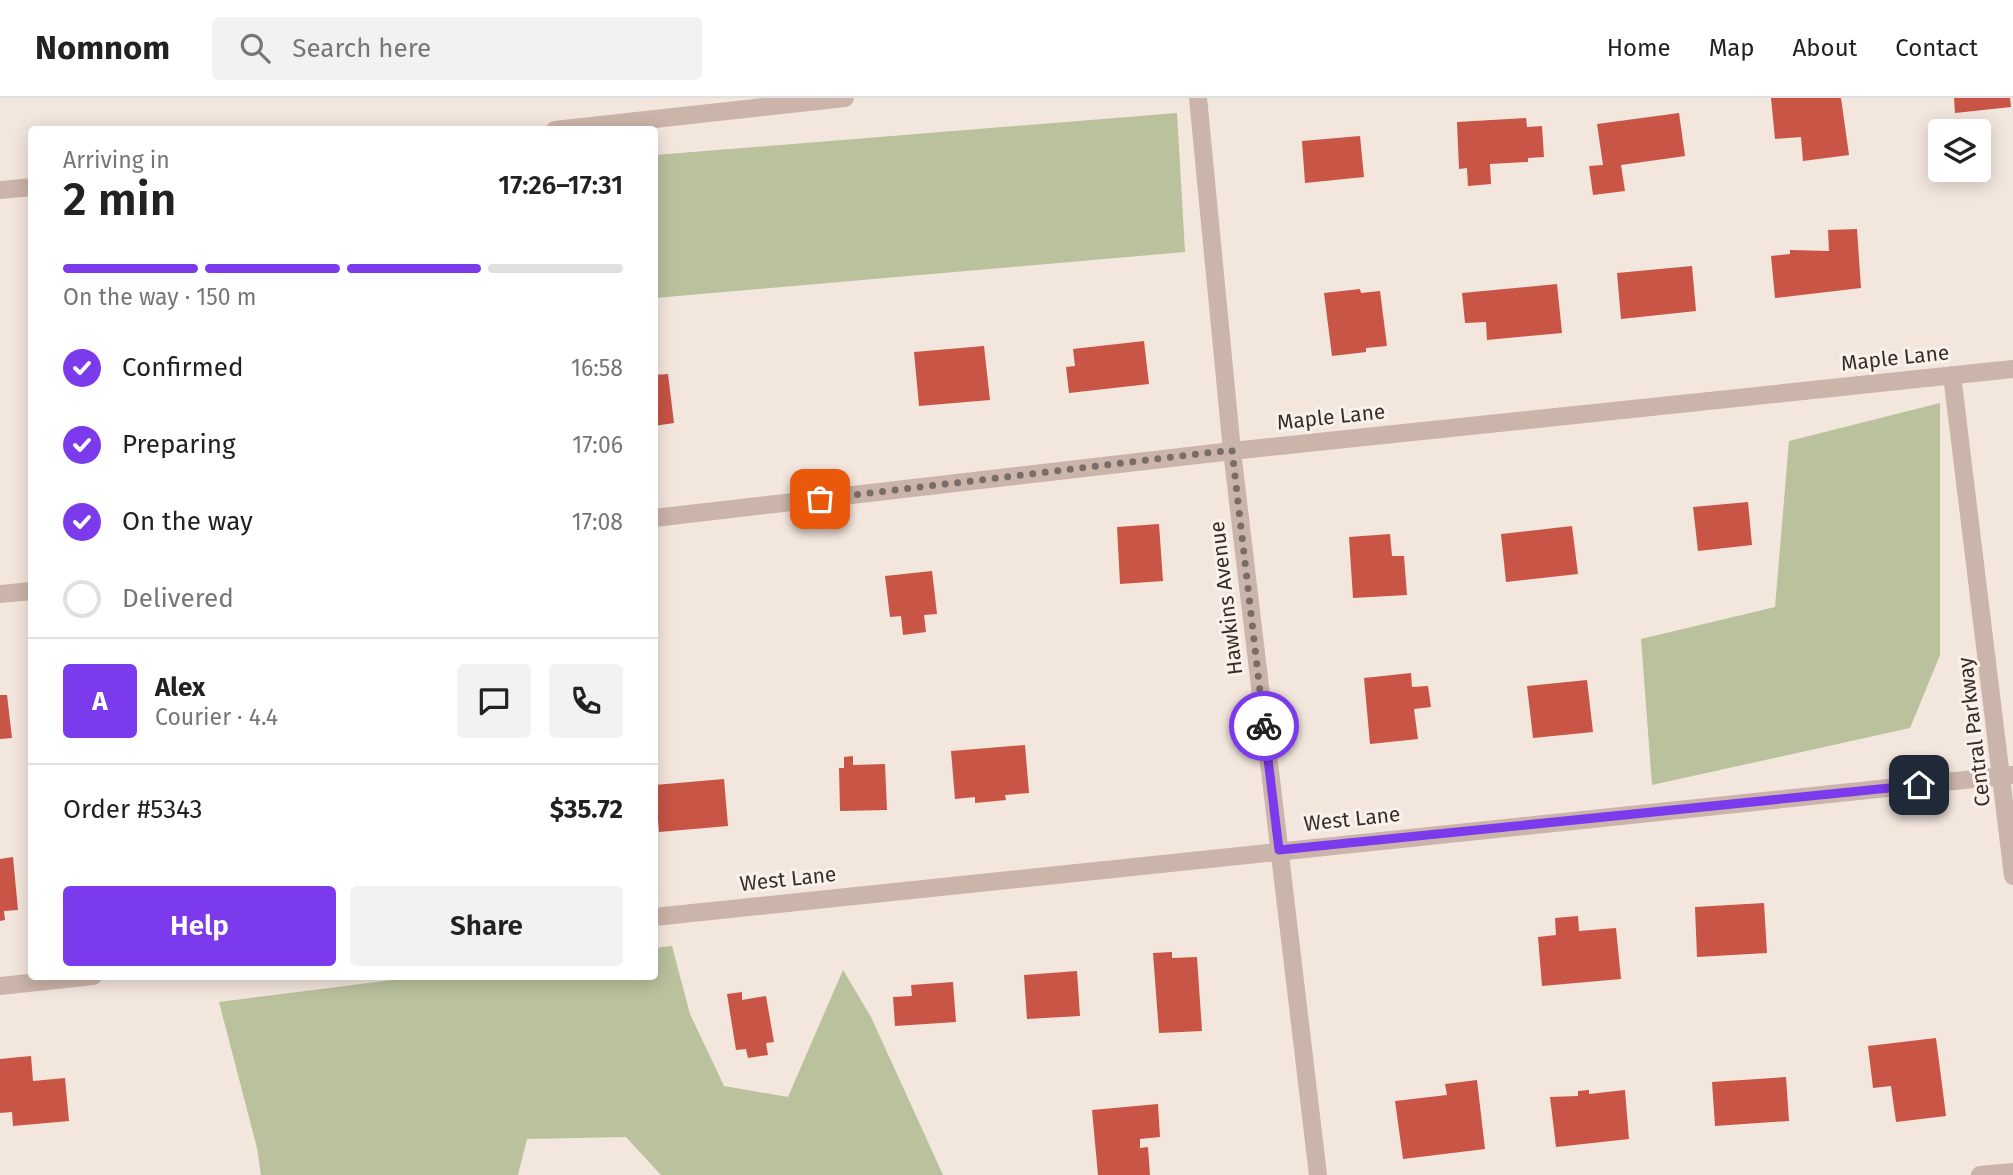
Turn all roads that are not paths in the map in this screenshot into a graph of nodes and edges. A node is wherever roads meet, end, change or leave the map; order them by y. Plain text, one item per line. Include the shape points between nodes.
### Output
1 (845, 98) edge
2 (1198, 98) edge
3 (591, 126) edge
4 (28, 187) edge
5 (0, 190) edge
6 (2013, 369) edge
7 (1952, 375) junction
8 (1232, 450) junction
9 (658, 518) edge
10 (28, 591) edge
11 (0, 594) edge
12 (2008, 775) edge
13 (1279, 850) junction
14 (2013, 876) edge
15 (658, 916) edge
16 (56, 980) edge
17 (0, 986) edge
18 (2013, 1171) edge
19 (1318, 1175) edge
20 (1980, 1175) edge

1 - 3 street
2 - 8 street, Hawkins Avenue
4 - 5 street
6 - 7 street, Maple Lane
7 - 8 street, Maple Lane
7 - 12 street, Central Parkway
8 - 9 street, Maple Lane
8 - 13 street, Hawkins Avenue
10 - 11 street
12 - 13 street, West Lane
12 - 14 street, Central Parkway
13 - 15 street, West Lane
13 - 19 street, Hawkins Avenue
16 - 17 street
18 - 20 street

